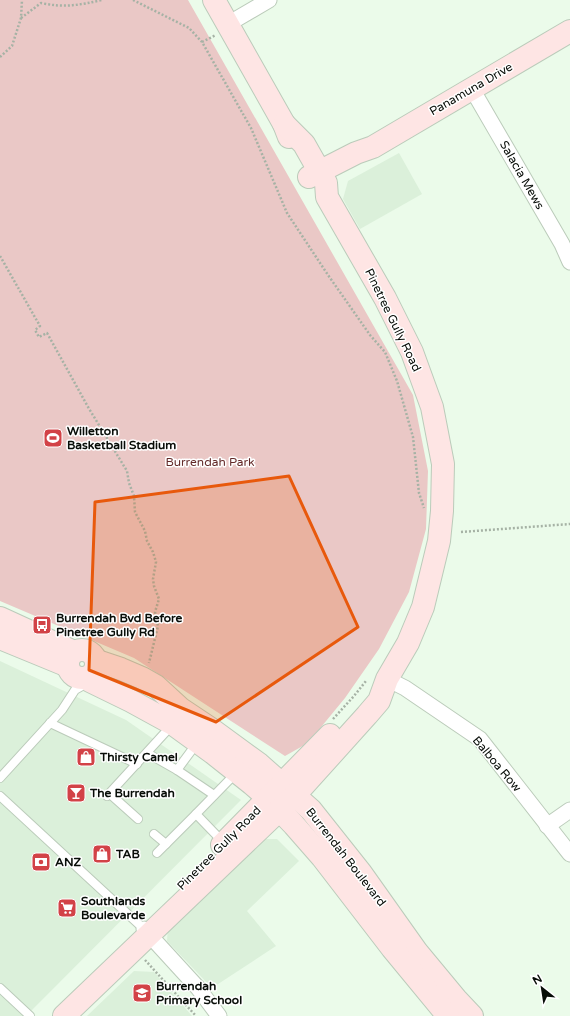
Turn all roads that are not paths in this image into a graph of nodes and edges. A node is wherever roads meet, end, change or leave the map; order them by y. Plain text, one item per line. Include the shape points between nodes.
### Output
1 (214, 0) edge
2 (269, 0) edge
3 (224, 28) junction
4 (570, 31) edge
5 (472, 89) junction
6 (319, 184) junction
7 (566, 242) edge
8 (570, 262) edge
9 (0, 624) edge
10 (91, 673) junction
11 (378, 679) junction
12 (50, 723) junction
13 (172, 724) junction
14 (197, 742) junction
15 (147, 753) junction
16 (137, 764) junction
17 (177, 770) junction
18 (237, 772) junction
19 (0, 778) edge
20 (214, 795) junction
21 (0, 796) edge
22 (281, 797) junction
23 (570, 810) edge
24 (196, 814) junction
25 (138, 819) dead end
26 (547, 826) junction
27 (154, 834) dead end
28 (166, 844) junction
29 (229, 848) junction
30 (157, 853) dead end
31 (570, 854) edge
32 (144, 930) junction
33 (0, 988) edge
34 (30, 1016) edge
35 (48, 1016) edge
36 (64, 1016) edge
37 (219, 1016) edge
38 (448, 1016) edge
39 (472, 1016) edge

1 - 3 main road, Pinetree Gully Road
2 - 3 street
3 - 6 main road, Pinetree Gully Road via 284,124 293,151
4 - 5 main road, Panamuna Drive
5 - 6 main road, Panamuna Drive via 373,147 356,153
5 - 7 street, Salacia Mews
6 - 11 main road, Pinetree Gully Road via 385,298 412,352 432,407 443,464 439,541 423,607 408,643
7 - 8 street, Salacia Mews
9 - 10 main road via 71,659 71,674 79,678
10 - 12 lane
10 - 13 main road, Burrendah Boulevard via 131,701
10 - 22 main road, Burrendah Boulevard via 121,669 156,686 181,709 259,764
11 - 22 main road, Pinetree Gully Road via 379,701
11 - 26 street, Balboa Row via 405,688 480,739
12 - 16 lane
12 - 19 lane
13 - 14 main road, Burrendah Boulevard
13 - 15 lane
14 - 17 lane
14 - 18 main road, Burrendah Boulevard
15 - 16 lane
15 - 17 lane
16 - 25 lane via 108,795
17 - 20 lane
18 - 20 lane
18 - 22 main road, Burrendah Boulevard
20 - 24 lane
21 - 32 lane
22 - 29 main road, Pinetree Gully Road
22 - 38 main road, Burrendah Boulevard via 322,857
22 - 39 main road, Burrendah Boulevard via 311,810 362,873 417,952
23 - 26 street
24 - 28 lane
24 - 29 lane
26 - 31 street, Balboa Row
27 - 28 lane
28 - 30 lane
29 - 32 main road, Pinetree Gully Road
32 - 35 main road, Pinetree Gully Road
32 - 36 main road, Pinetree Gully Road
32 - 37 street via 198,988
33 - 34 lane

